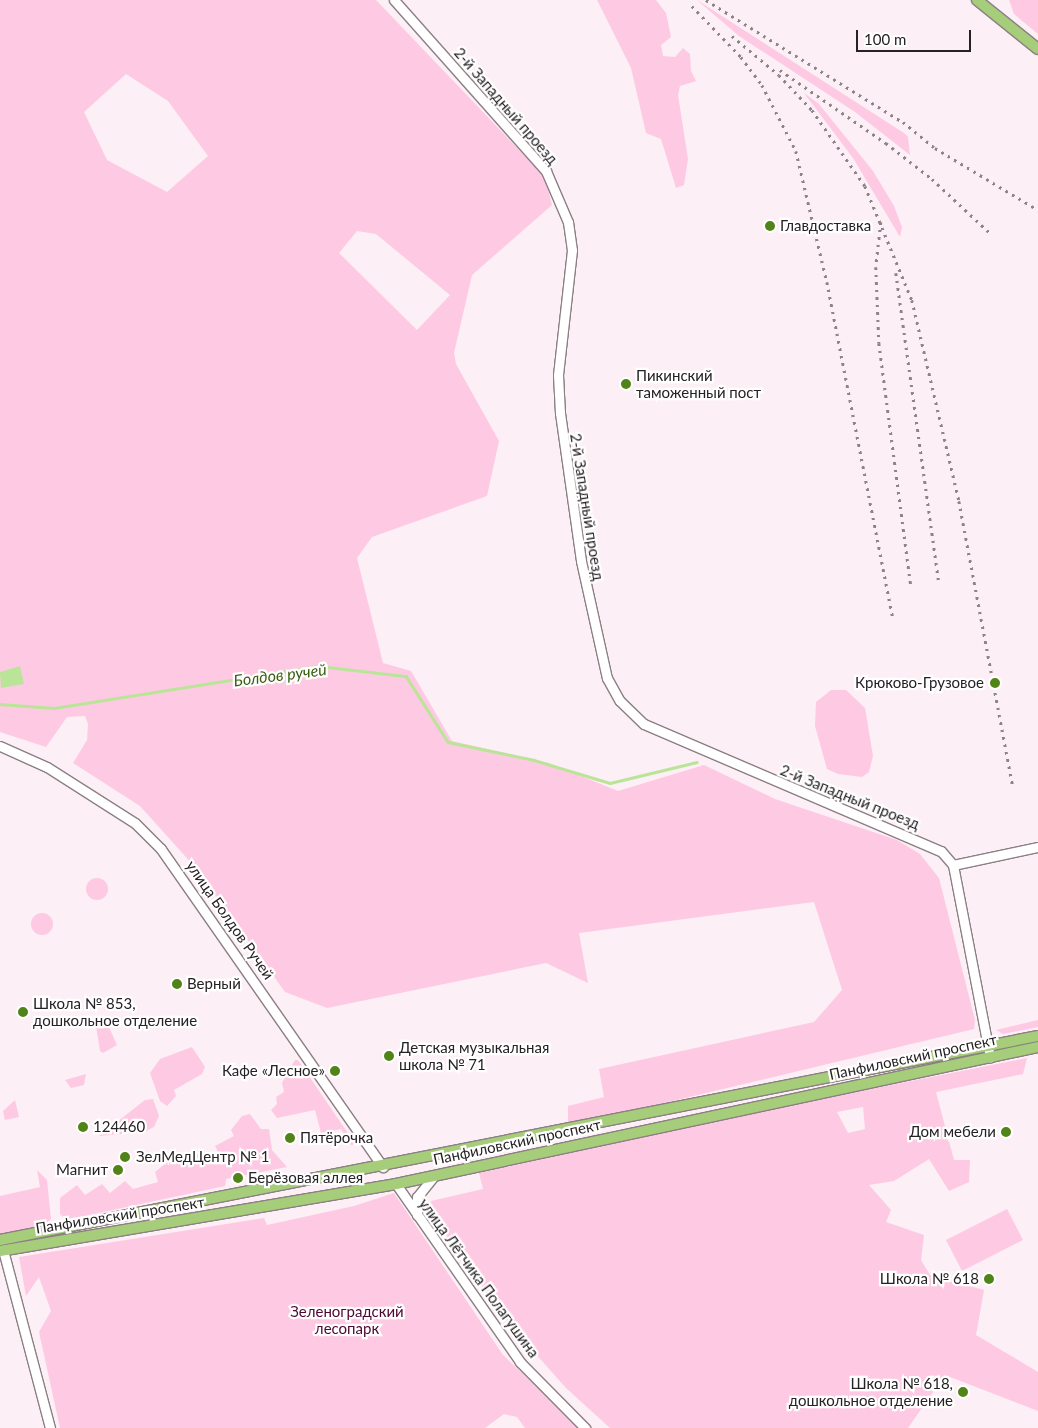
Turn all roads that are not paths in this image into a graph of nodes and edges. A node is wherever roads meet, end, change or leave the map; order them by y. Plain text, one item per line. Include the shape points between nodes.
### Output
1 (394, 0) edge
2 (977, 0) edge
3 (1038, 50) edge
4 (0, 746) edge
5 (1038, 847) edge
6 (953, 865) junction
7 (1038, 1036) edge
8 (1038, 1047) edge
9 (989, 1052) junction
10 (383, 1167) junction
11 (436, 1175) junction
12 (396, 1184) junction
13 (417, 1216) junction
14 (1, 1247) edge
15 (50, 1428) edge
16 (585, 1428) edge

1 - 6 street, 2-й Западный проезд via 546,171 568,222 572,250 558,376 562,437 599,652 607,678 620,701 644,724 933,845
2 - 3 main road
4 - 10 street, улица Болдов Ручей via 47,768 135,823 161,849
5 - 6 street
6 - 9 street
7 - 9 main road, Панфиловский проспект
8 - 9 main road, Панфиловский проспект
9 - 10 main road, Панфиловский проспект
9 - 11 main road, Панфиловский проспект
10 - 12 main road
10 - 14 main road, Панфиловский проспект
11 - 12 main road, Панфиловский проспект
11 - 13 street via 418,1197
12 - 13 street, улица Лётчика Полагушина
12 - 14 main road, Панфиловский проспект
13 - 16 street, улица Лётчика Полагушина via 520,1362
14 - 15 street

